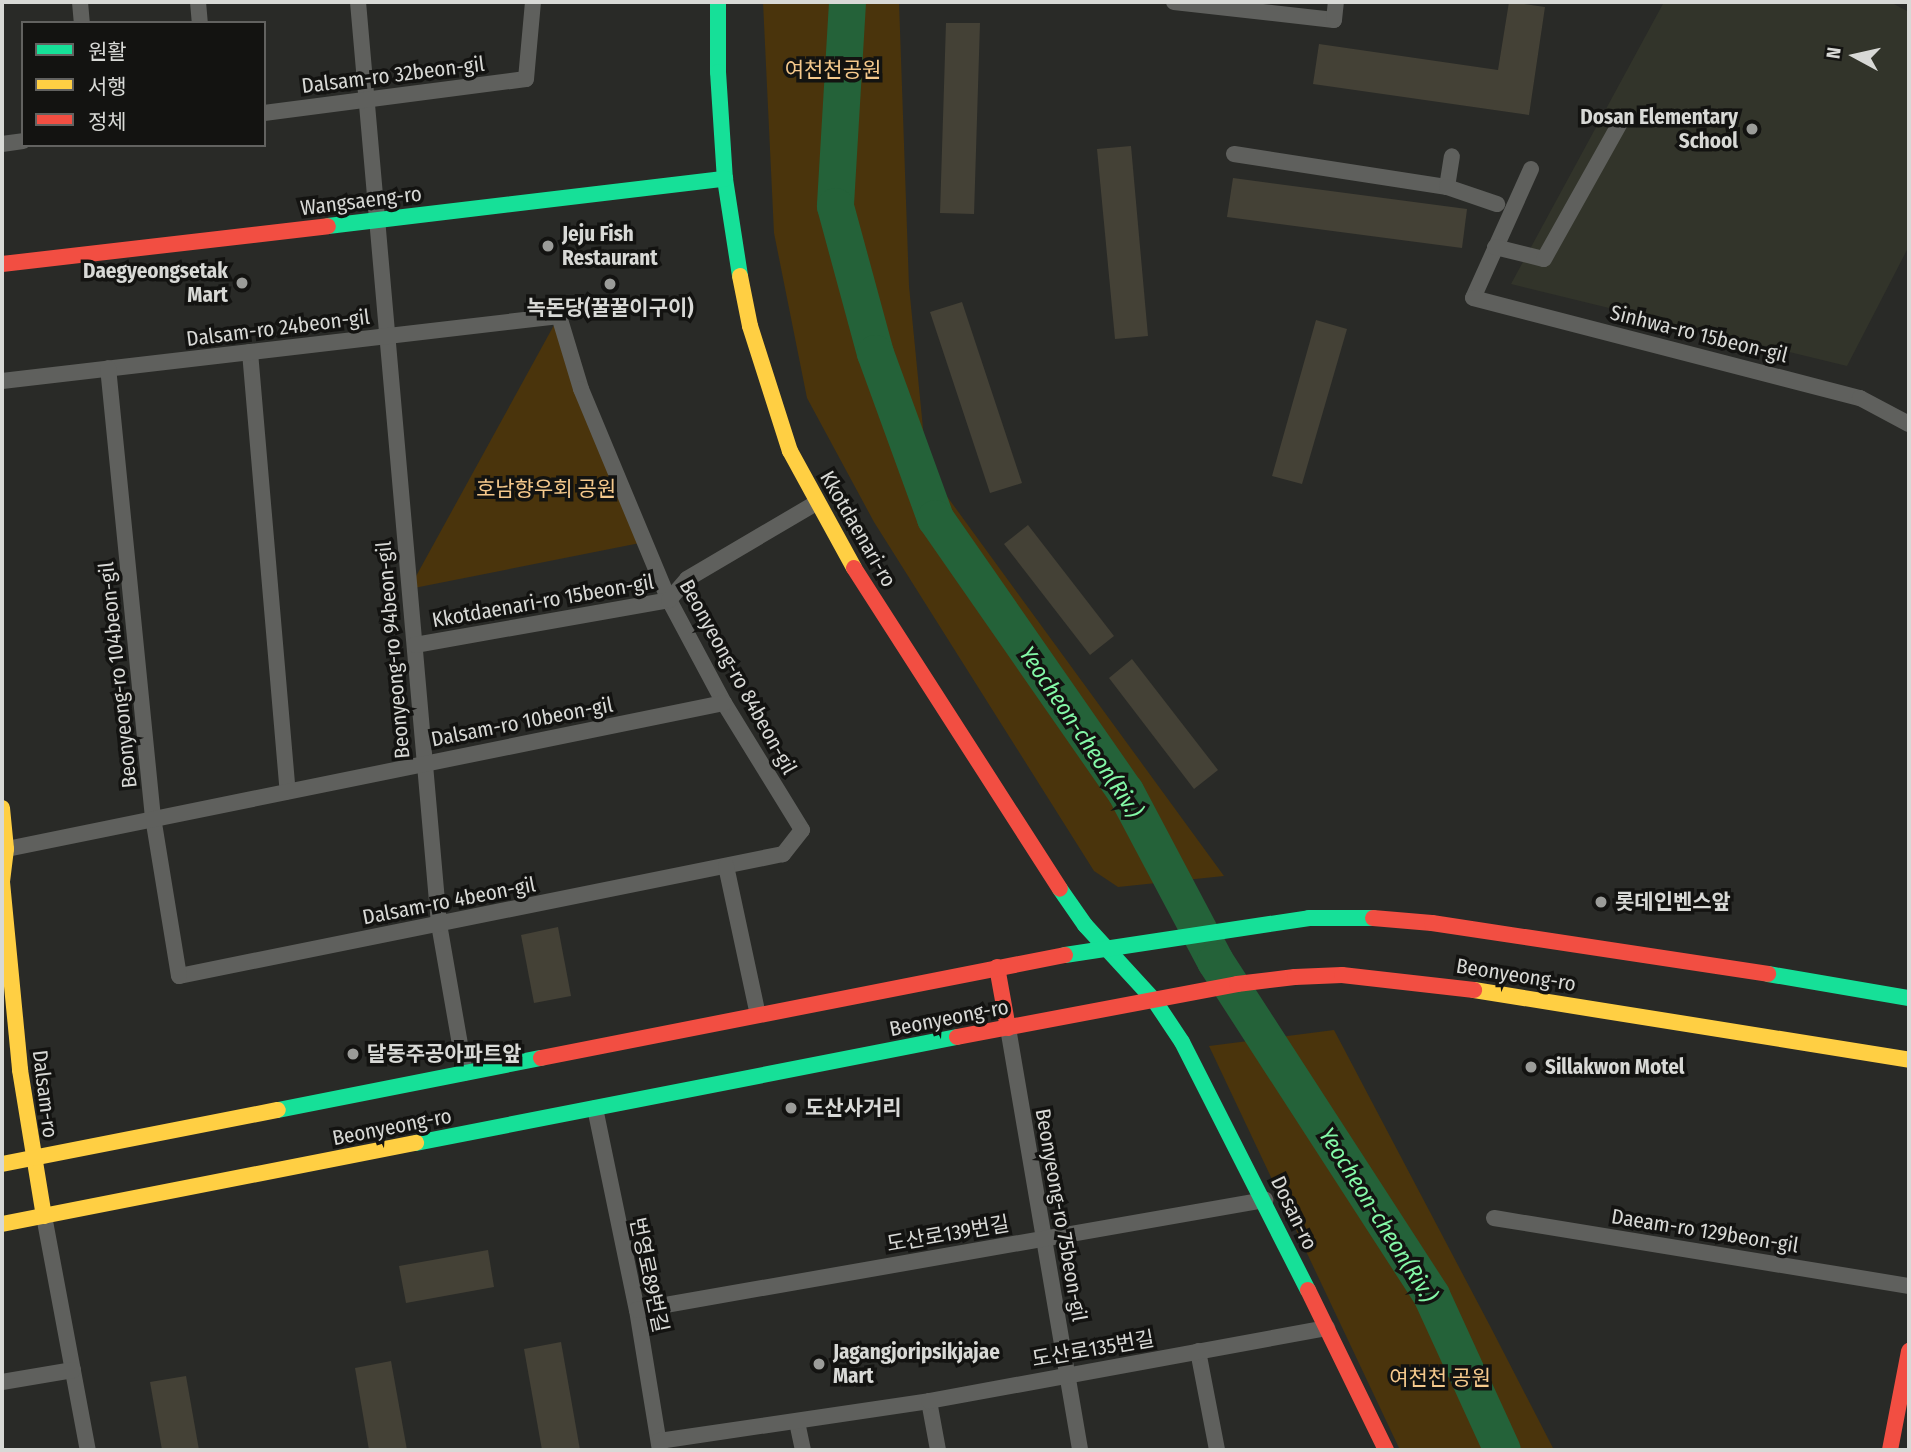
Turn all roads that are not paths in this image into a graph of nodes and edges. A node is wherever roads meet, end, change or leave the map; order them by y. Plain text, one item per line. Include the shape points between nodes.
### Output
1 (80, 2) edge
2 (198, 2) edge
3 (358, 2) edge
4 (533, 2) edge
5 (718, 2) edge
6 (1174, 2) edge
7 (1338, 3) edge
8 (82, 21) edge
9 (200, 21) edge
10 (367, 101) junction
11 (266, 113) edge
12 (1620, 124) dead end
13 (21, 141) edge
14 (2, 144) edge
15 (1234, 154) dead end
16 (1452, 156) dead end
17 (1531, 169) dead end
18 (725, 179) junction
19 (1447, 187) junction
20 (1497, 204) dead end
21 (377, 221) junction
22 (1495, 247) junction
23 (2, 264) edge
24 (559, 316) joint
25 (386, 336) junction
26 (250, 352) junction
27 (108, 368) junction
28 (2, 381) edge
29 (1909, 424) edge
30 (816, 503) junction
31 (668, 600) junction
32 (415, 645) junction
33 (724, 703) junction
34 (424, 763) junction
35 (288, 791) junction
36 (2, 808) edge
37 (153, 818) junction
38 (4, 850) edge
39 (726, 866) junction
40 (439, 924) junction
41 (1105, 948) junction
42 (997, 967) junction
43 (179, 976) joint
44 (1909, 998) edge
45 (1154, 1000) junction
46 (758, 1015) junction
47 (1007, 1028) junction
48 (1909, 1060) edge
49 (465, 1073) junction
50 (595, 1108) junction
51 (33, 1158) junction
52 (2, 1164) edge
53 (1265, 1200) junction
54 (44, 1216) junction
55 (1494, 1218) dead end
56 (2, 1224) edge
57 (1045, 1239) junction
58 (1909, 1286) edge
59 (637, 1310) junction
60 (1327, 1328) junction
61 (1198, 1352) junction
62 (1909, 1352) edge
63 (73, 1370) junction
64 (1068, 1375) junction
65 (2, 1382) edge
66 (929, 1401) junction
67 (797, 1422) junction
68 (659, 1446) edge
69 (88, 1450) edge
70 (803, 1450) edge
71 (938, 1450) edge
72 (1080, 1450) edge
73 (1217, 1450) edge
74 (1386, 1450) edge
75 (1890, 1450) edge

1 - 8 street
2 - 9 street
3 - 10 street, Beonyeong-ro 94beon-gil
4 - 10 street, Dalsam-ro 32beon-gil via 526,79
5 - 18 main road, Kkotdaenari-ro
6 - 7 street via 1335,20
10 - 11 street, Dalsam-ro 32beon-gil
10 - 21 street, Beonyeong-ro 94beon-gil
12 - 22 street via 1544,260
13 - 14 street
15 - 19 street
16 - 19 street
17 - 22 street
18 - 21 main road, Wangsaeng-ro
18 - 30 main road, Kkotdaenari-ro via 750,326 790,452
19 - 20 street
21 - 23 main road, Wangsaeng-ro
21 - 25 street, Beonyeong-ro 94beon-gil
22 - 29 street, Sinhwa-ro 15beon-gil via 1473,298 1860,398
24 - 25 street, Dalsam-ro 24beon-gil
24 - 31 street, Beonyeong-ro 84beon-gil via 581,389
25 - 26 street, Dalsam-ro 24beon-gil
25 - 32 street, Beonyeong-ro 94beon-gil
26 - 27 street, Dalsam-ro 24beon-gil
26 - 35 street
27 - 28 street, Dalsam-ro 24beon-gil
27 - 37 street, Beonyeong-ro 104beon-gil
30 - 31 street, Kkotdaenari-ro 15beon-gil via 687,579
30 - 41 main road, Kkotdaenari-ro via 1068,901
31 - 32 street, Kkotdaenari-ro 15beon-gil
31 - 33 street, Beonyeong-ro 84beon-gil
32 - 34 street, Beonyeong-ro 94beon-gil
33 - 34 street, Dalsam-ro 10beon-gil
33 - 39 street, Beonyeong-ro 84beon-gil via 802,830 783,854
34 - 35 street, Dalsam-ro 10beon-gil
34 - 40 street, Beonyeong-ro 94beon-gil
35 - 37 street, Dalsam-ro 10beon-gil
36 - 38 main road, Dalsam-ro
37 - 38 street, Dalsam-ro 10beon-gil
37 - 43 street, Beonyeong-ro 104beon-gil
38 - 51 main road, Dalsam-ro via 2,882
39 - 40 street, Dalsam-ro 4beon-gil
39 - 46 street
40 - 43 street, Dalsam-ro 4beon-gil
40 - 49 street, Beonyeong-ro 94beon-gil
41 - 42 main road, Beonyeong-ro
41 - 44 main road, Beonyeong-ro via 1279,921 1374,918 1650,954
41 - 45 main road, Kkotdaenari-ro
42 - 46 main road, Beonyeong-ro
42 - 47 main road
45 - 47 main road, Beonyeong-ro
45 - 48 main road, Beonyeong-ro via 1295,977 1342,975 1424,982
45 - 53 main road, Dosan-ro via 1182,1042
46 - 49 main road, Beonyeong-ro
47 - 50 main road, Beonyeong-ro
47 - 57 street, Beonyeong-ro 75beon-gil
49 - 51 main road, Beonyeong-ro
50 - 54 main road, Beonyeong-ro
50 - 59 street, 번영로89번길
51 - 52 main road, Beonyeong-ro
51 - 54 main road, Dalsam-ro
53 - 57 street, 도산로139번길
53 - 60 main road, Dosan-ro
54 - 56 main road, Beonyeong-ro
54 - 63 street
55 - 58 street, Daeam-ro 129beon-gil
57 - 59 street, 도산로139번길
57 - 64 street, Beonyeong-ro 75beon-gil
59 - 68 street, 번영로89번길
60 - 61 street, 도산로135번길
60 - 74 main road, Dosan-ro
61 - 64 street, 도산로135번길
61 - 73 street
62 - 75 main road
63 - 65 street
63 - 69 street
64 - 66 street, 도산로135번길
64 - 72 street, Beonyeong-ro 75beon-gil
66 - 67 street, 도산로135번길
66 - 71 street
67 - 68 street, 도산로135번길
67 - 70 street

